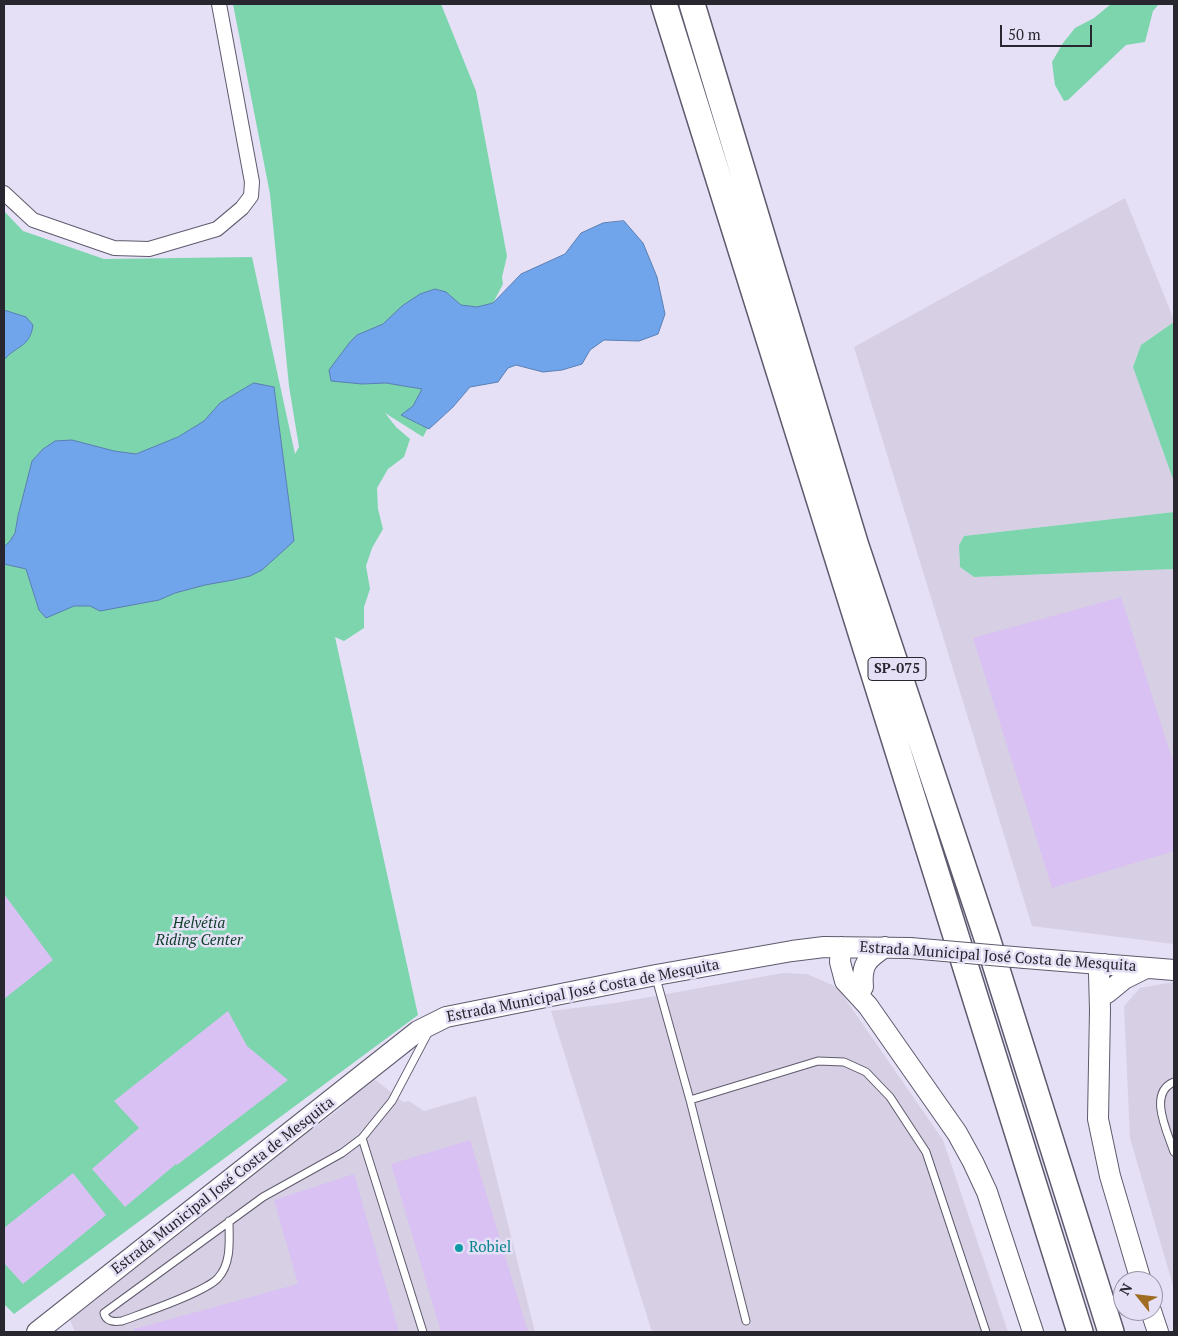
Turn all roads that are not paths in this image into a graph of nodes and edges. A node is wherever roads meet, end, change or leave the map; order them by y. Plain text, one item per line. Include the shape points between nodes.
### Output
1 (219, 4) edge
2 (664, 4) edge
3 (692, 4) edge
4 (4, 193) edge
5 (841, 947) junction
6 (885, 947) junction
7 (792, 951) junction
8 (1067, 961) junction
9 (1104, 964) junction
10 (1146, 968) junction
11 (1174, 970) edge
12 (656, 975) junction
13 (859, 991) junction
14 (1102, 999) junction
15 (433, 1022) junction
16 (1174, 1082) edge
17 (690, 1100) junction
18 (362, 1138) junction
19 (1174, 1152) edge
20 (229, 1221) junction
21 (1139, 1271) edge
22 (746, 1321) dead end
23 (54, 1324) edge
24 (37, 1332) edge
25 (423, 1332) edge
26 (986, 1332) edge
27 (1033, 1332) edge
28 (1080, 1332) edge
29 (1111, 1332) edge

1 - 4 street via 252,182 251,196 242,208 217,229 149,249 114,248 33,220
2 - 28 highway, SP-075
3 - 29 highway, SP-075 via 856,546 986,938
5 - 6 main road, Estrada Municipal José Costa de Mesquita
5 - 7 main road, Estrada Municipal José Costa de Mesquita
5 - 13 main road via 853,960
6 - 8 main road, Estrada Municipal José Costa de Mesquita, bridge
6 - 13 main road via 870,957 864,966
7 - 12 main road, Estrada Municipal José Costa de Mesquita
7 - 13 main road via 823,963
8 - 9 main road, Estrada Municipal José Costa de Mesquita
8 - 14 main road via 1094,984
9 - 10 main road, Estrada Municipal José Costa de Mesquita
9 - 14 main road via 1099,974
10 - 11 main road, Estrada Municipal José Costa de Mesquita
10 - 14 main road via 1124,979
12 - 15 main road, Estrada Municipal José Costa de Mesquita
12 - 17 lane
13 - 27 main road via 957,1133 973,1162 987,1192
14 - 21 main road via 1098,1119 1110,1176
15 - 18 lane via 392,1101
15 - 23 main road, Estrada Municipal José Costa de Mesquita
16 - 19 lane via 1163,1092 1160,1112
17 - 22 lane
17 - 26 lane via 818,1061 844,1062 866,1072 890,1097 926,1152
18 - 20 lane via 342,1154 263,1197
18 - 25 lane
20 - 20 lane via 104,1313 105,1317 122,1322 199,1291 218,1279 229,1252
23 - 24 main road, Estrada Municipal José Costa de Mesquita

